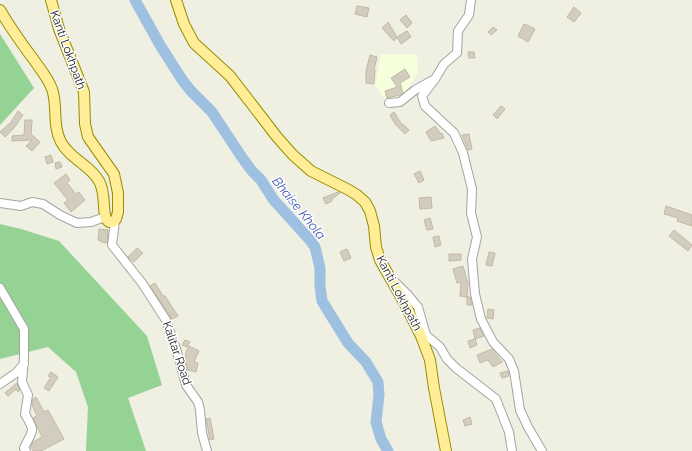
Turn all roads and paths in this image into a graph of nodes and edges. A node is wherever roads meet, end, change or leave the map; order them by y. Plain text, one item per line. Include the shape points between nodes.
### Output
1 (51, 0) edge
2 (176, 0) edge
3 (471, 0) edge
4 (0, 10) edge
5 (435, 79) junction
6 (389, 103) dead end
7 (0, 203) edge
8 (105, 217) junction
9 (115, 221) junction
10 (389, 277) junction
11 (0, 288) edge
12 (24, 364) junction
13 (0, 384) edge
14 (26, 451) edge
15 (207, 451) edge
16 (446, 451) edge
17 (512, 451) edge
18 (542, 451) edge

1 - 9 main road, Kanti Lokhpath via 59,29 84,92 88,137 114,174 118,193
2 - 10 main road, Kanti Lokhpath via 194,43 230,76 277,138 311,171 349,190 365,202 374,226 376,248
3 - 5 street via 469,15 458,31 457,53 444,64
4 - 8 main road via 49,83 54,98 56,132 60,142 100,182
5 - 6 street via 400,102
5 - 18 street via 422,96 426,106 454,133 463,153 472,189 471,213 477,237 472,259 475,294 481,319 493,342 510,359 520,410
7 - 8 street via 21,206 32,202 43,204 77,223
8 - 9 main road via 109,222
9 - 15 street, Kalitar Road via 112,245 142,283 166,320 186,385 198,402
10 - 16 main road, Kanti Lokhpath via 422,336 430,360
10 - 17 street via 418,307 426,335 440,347 447,359 496,399 509,432
11 - 12 street via 24,329
12 - 13 street
12 - 14 street via 22,382 28,395 25,414 32,427 32,436 24,448

